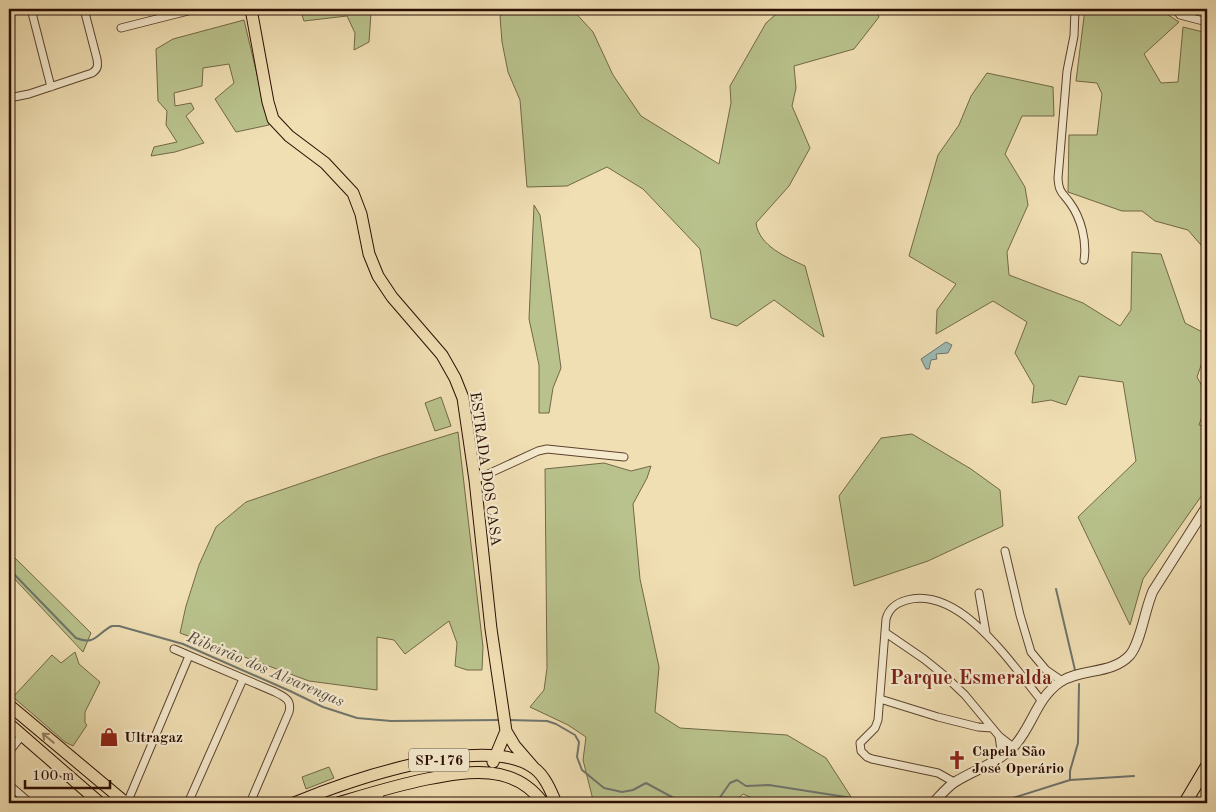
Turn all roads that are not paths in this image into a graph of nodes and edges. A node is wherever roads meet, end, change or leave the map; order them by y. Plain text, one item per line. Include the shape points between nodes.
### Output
1 (31, 9) edge
2 (84, 9) edge
3 (196, 9) edge
4 (251, 9) edge
5 (1075, 9) edge
6 (1176, 9) edge
7 (1207, 22) edge
8 (121, 28) dead end
9 (51, 87) junction
10 (9, 98) edge
11 (1084, 260) dead end
12 (624, 457) dead end
13 (475, 480) junction
14 (1207, 506) edge
15 (1005, 552) dead end
16 (979, 593) dead end
17 (886, 633) junction
18 (986, 634) junction
19 (174, 649) dead end
20 (189, 656) junction
21 (243, 679) junction
22 (1062, 681) junction
23 (880, 699) junction
24 (1042, 700) junction
25 (9, 705) edge
26 (9, 724) edge
27 (992, 728) junction
28 (504, 733) junction
29 (22, 735) junction
30 (999, 736) junction
31 (1013, 747) junction
32 (9, 752) edge
33 (483, 755) junction
34 (496, 756) junction
35 (1002, 757) junction
36 (1207, 766) edge
37 (534, 768) junction
38 (384, 773) junction
39 (488, 773) junction
40 (954, 782) junction
41 (9, 785) edge
42 (381, 789) junction
43 (936, 800) edge
44 (30, 803) edge
45 (100, 803) edge
46 (126, 803) edge
47 (188, 803) edge
48 (250, 803) edge
49 (294, 803) edge
50 (338, 803) edge
51 (378, 803) edge
52 (543, 803) edge
53 (556, 803) edge
54 (1185, 803) edge

1 - 9 street
2 - 9 street via 98,66 92,73
3 - 8 street
4 - 13 main road, ESTRADA DOS CASA via 271,114 288,136 325,163 353,193 378,276 392,297 432,341 455,378 463,398
5 - 11 street via 1058,178 1060,192 1070,203 1085,242
6 - 7 street via 1180,15
9 - 10 street
12 - 13 street via 547,449
13 - 28 main road, ESTRADA DOS CASA
14 - 22 street via 1148,601 1131,654 1111,667
15 - 22 street via 1031,652 1046,670
16 - 18 street
17 - 18 street via 890,610 899,603 920,598 948,605
17 - 23 street
17 - 27 street via 945,676
18 - 24 street
19 - 20 street
20 - 21 street
20 - 46 street
21 - 47 street
21 - 48 street via 283,696 291,705
22 - 24 street
23 - 27 street via 938,717
23 - 40 street via 877,724 860,744 863,754 872,759 938,773
24 - 31 street
46 -> 25 main road
26 - 29 main road
27 - 30 street
28 - 33 main road via 492,750
28 - 34 main road
28 - 37 main road
29 - 32 street
29 - 45 main road
30 - 31 street
30 - 35 street
31 - 35 street
33 - 34 main road, SP-176
33 - 38 main road, SP-176 via 430,762
34 - 37 main road, SP-176
34 - 39 main road
35 - 40 street
36 - 54 highway
37 - 53 main road
38 - 42 main road
38 - 49 main road, SP-176
39 - 42 main road, SP-176 via 463,772
39 - 52 main road, SP-176 via 506,776 522,784
40 - 43 street
41 - 44 street
42 - 50 main road, SP-176
42 - 51 street

